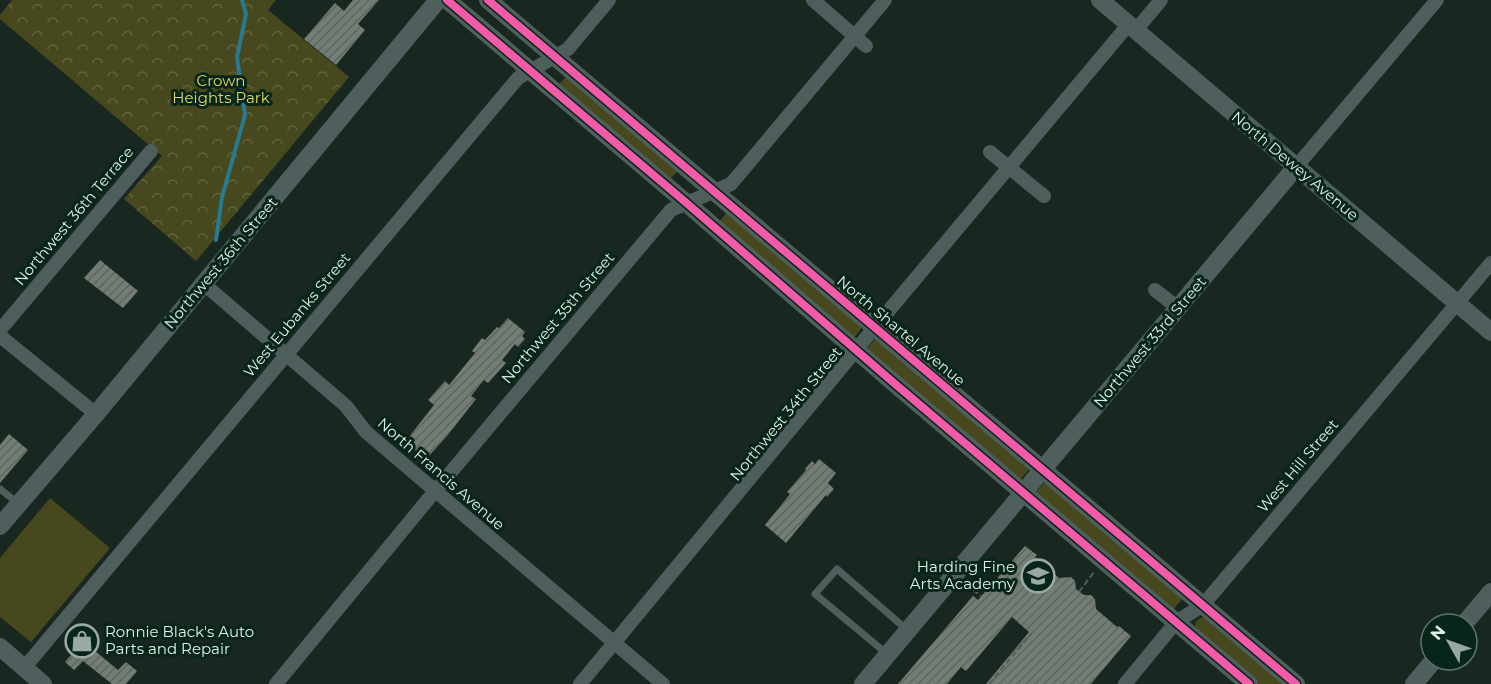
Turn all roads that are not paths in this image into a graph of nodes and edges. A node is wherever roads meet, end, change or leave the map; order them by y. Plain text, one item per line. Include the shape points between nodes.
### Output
1 (438, 0) edge
2 (447, 0) edge
3 (488, 0) edge
4 (609, 0) edge
5 (813, 0) edge
6 (885, 0) edge
7 (1100, 0) edge
8 (1161, 0) edge
9 (1437, 0) edge
10 (1132, 27) junction
11 (855, 36) junction
12 (866, 46) dead end
13 (556, 57) junction
14 (530, 71) junction
15 (151, 151) dead end
16 (990, 152) dead end
17 (1008, 167) junction
18 (1296, 167) junction
19 (714, 191) junction
20 (1044, 196) dead end
21 (686, 203) junction
22 (1491, 263) edge
23 (204, 284) junction
24 (1155, 290) dead end
25 (1457, 303) junction
26 (1178, 308) junction
27 (875, 327) junction
28 (0, 330) edge
29 (1491, 332) edge
30 (0, 336) edge
31 (856, 349) junction
32 (286, 354) junction
33 (96, 414) junction
34 (1043, 469) junction
35 (0, 489) edge
36 (435, 491) junction
37 (1023, 492) junction
38 (19, 504) junction
39 (1, 524) edge
40 (1491, 592) edge
41 (1203, 605) junction
42 (1474, 612) edge
43 (1176, 622) junction
44 (908, 631) junction
45 (615, 642) junction
46 (0, 647) edge
47 (888, 654) junction
48 (25, 667) junction
49 (1424, 672) edge
50 (43, 684) edge
51 (276, 684) edge
52 (580, 684) edge
53 (663, 684) edge
54 (863, 684) edge
55 (1125, 684) edge
56 (1249, 684) edge
57 (1296, 684) edge
58 (1414, 684) edge

1 - 23 street, Northwest 36th Street
2 - 14 street
3 - 13 street, North Shartel Avenue
4 - 13 street, West Eubanks Street via 568,49
5 - 11 street
6 - 11 street, Northwest 35th Street
7 - 10 street, North Dewey Avenue
8 - 10 street, Northwest 34th Street
9 - 18 street, Northwest 33rd Street
10 - 17 street, Northwest 34th Street
10 - 18 street, North Dewey Avenue
11 - 12 street
11 - 19 street, Northwest 35th Street via 731,184
13 - 14 street, West Eubanks Street
13 - 19 street, North Shartel Avenue
14 - 21 street
14 - 32 street, West Eubanks Street via 518,78
15 - 28 street, Northwest 36th Terrace
16 - 17 street
17 - 20 street
17 - 27 street, Northwest 34th Street
18 - 25 street, North Dewey Avenue
18 - 26 street, Northwest 33rd Street
19 - 21 street, Northwest 35th Street
19 - 27 street, North Shartel Avenue
21 - 31 street
21 - 36 street, Northwest 35th Street via 671,210
22 - 25 street, West Hill Street
23 - 32 street, North Francis Avenue
23 - 33 street, Northwest 36th Street
24 - 26 street
25 - 29 street, North Dewey Avenue
25 - 41 street, West Hill Street
26 - 34 street, Northwest 33rd Street
27 - 31 street, Northwest 34th Street
27 - 34 street, North Shartel Avenue
30 - 33 street
31 - 37 street
31 - 45 street, Northwest 34th Street
32 - 36 street, North Francis Avenue via 346,406 362,428
32 - 48 street, West Eubanks Street
33 - 38 street, Northwest 36th Street
34 - 37 street, Northwest 33rd Street
34 - 41 street, North Shartel Avenue
35 - 38 lane
36 - 45 street, North Francis Avenue
36 - 51 street, Northwest 35th Street
37 - 43 street
37 - 44 street, Northwest 33rd Street
38 - 39 street, Northwest 36th Street
40 - 42 street
41 - 43 street, West Hill Street
41 - 57 street, North Shartel Avenue
43 - 55 street, West Hill Street
43 - 56 street
44 - 47 street, Northwest 33rd Street
44 - 47 lane via 837,569 815,594
45 - 52 street, Northwest 34th Street
45 - 53 street, North Francis Avenue
46 - 48 street
47 - 54 street, Northwest 33rd Street
48 - 50 street
49 - 58 street

